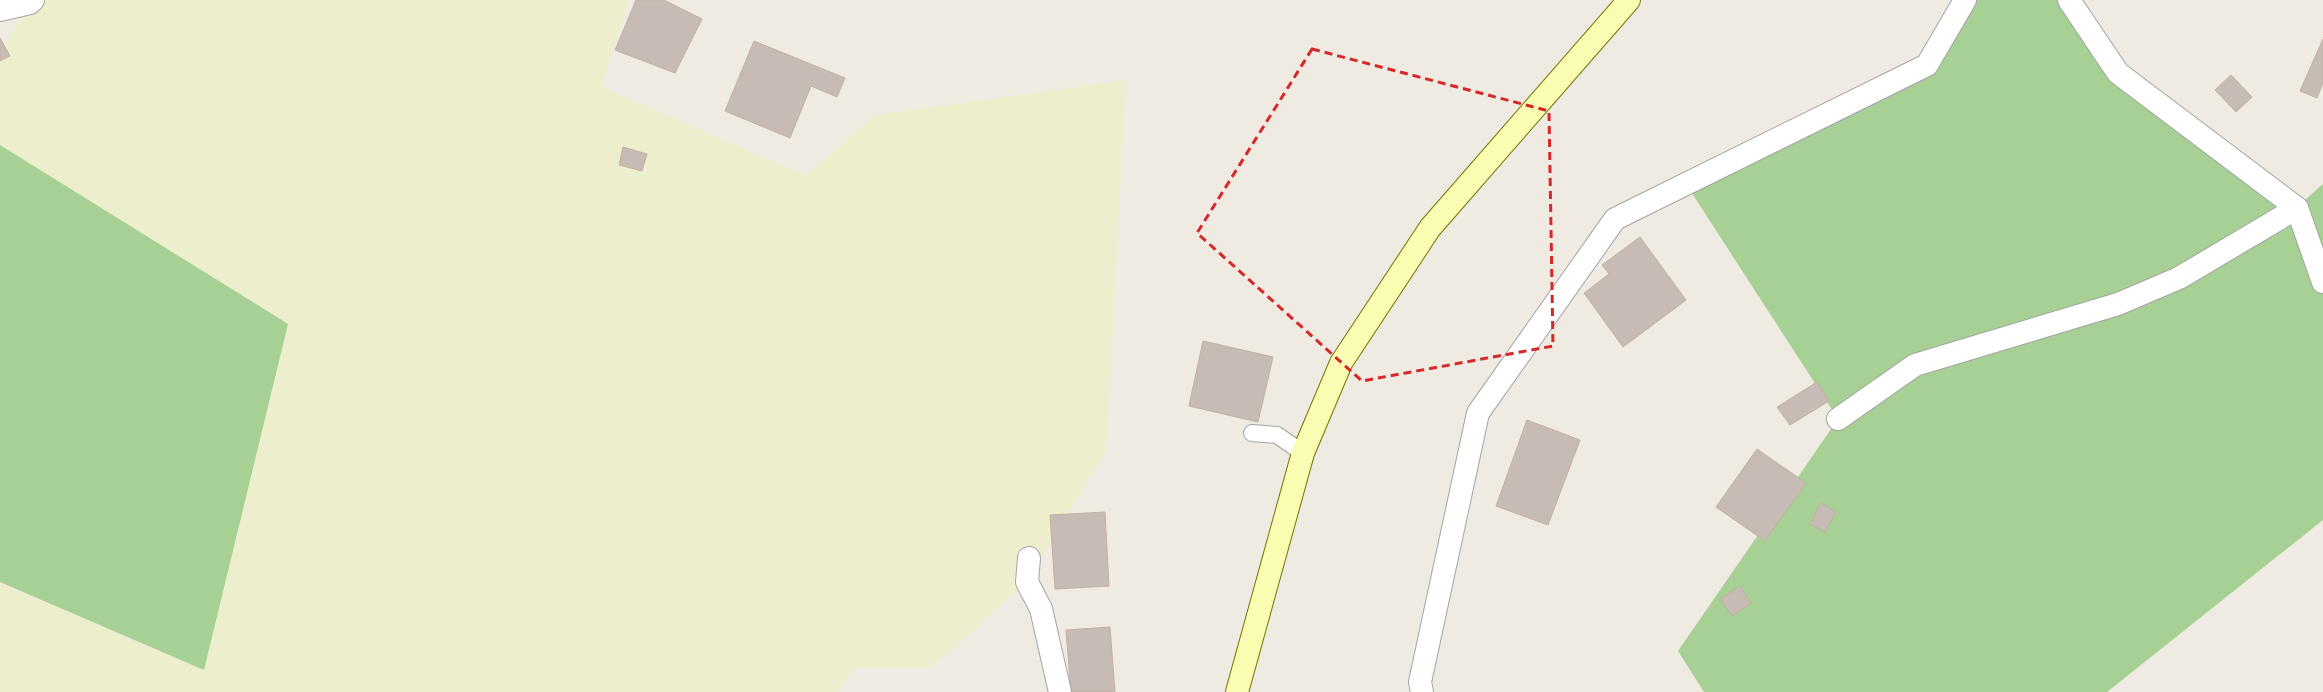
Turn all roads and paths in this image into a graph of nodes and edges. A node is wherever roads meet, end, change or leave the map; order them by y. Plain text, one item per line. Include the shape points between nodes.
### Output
1 (32, 0) edge
2 (1629, 0) edge
3 (1965, 0) edge
4 (2069, 0) edge
5 (0, 10) edge
6 (2297, 208) junction
7 (2323, 282) edge
8 (1838, 419) dead end
9 (1252, 433) dead end
10 (1303, 453) junction
11 (1029, 558) dead end
12 (1060, 692) edge
13 (1237, 692) edge
14 (1422, 692) edge

1 - 5 street via 30,3
2 - 10 street via 1430,228 1341,362
3 - 14 street via 1927,65 1615,219 1478,413 1420,682
4 - 6 street via 2118,73
6 - 7 street
6 - 8 street via 2179,278 2124,301 1915,365
9 - 10 lane via 1277,435
10 - 13 street
11 - 12 street via 1027,582 1041,609

